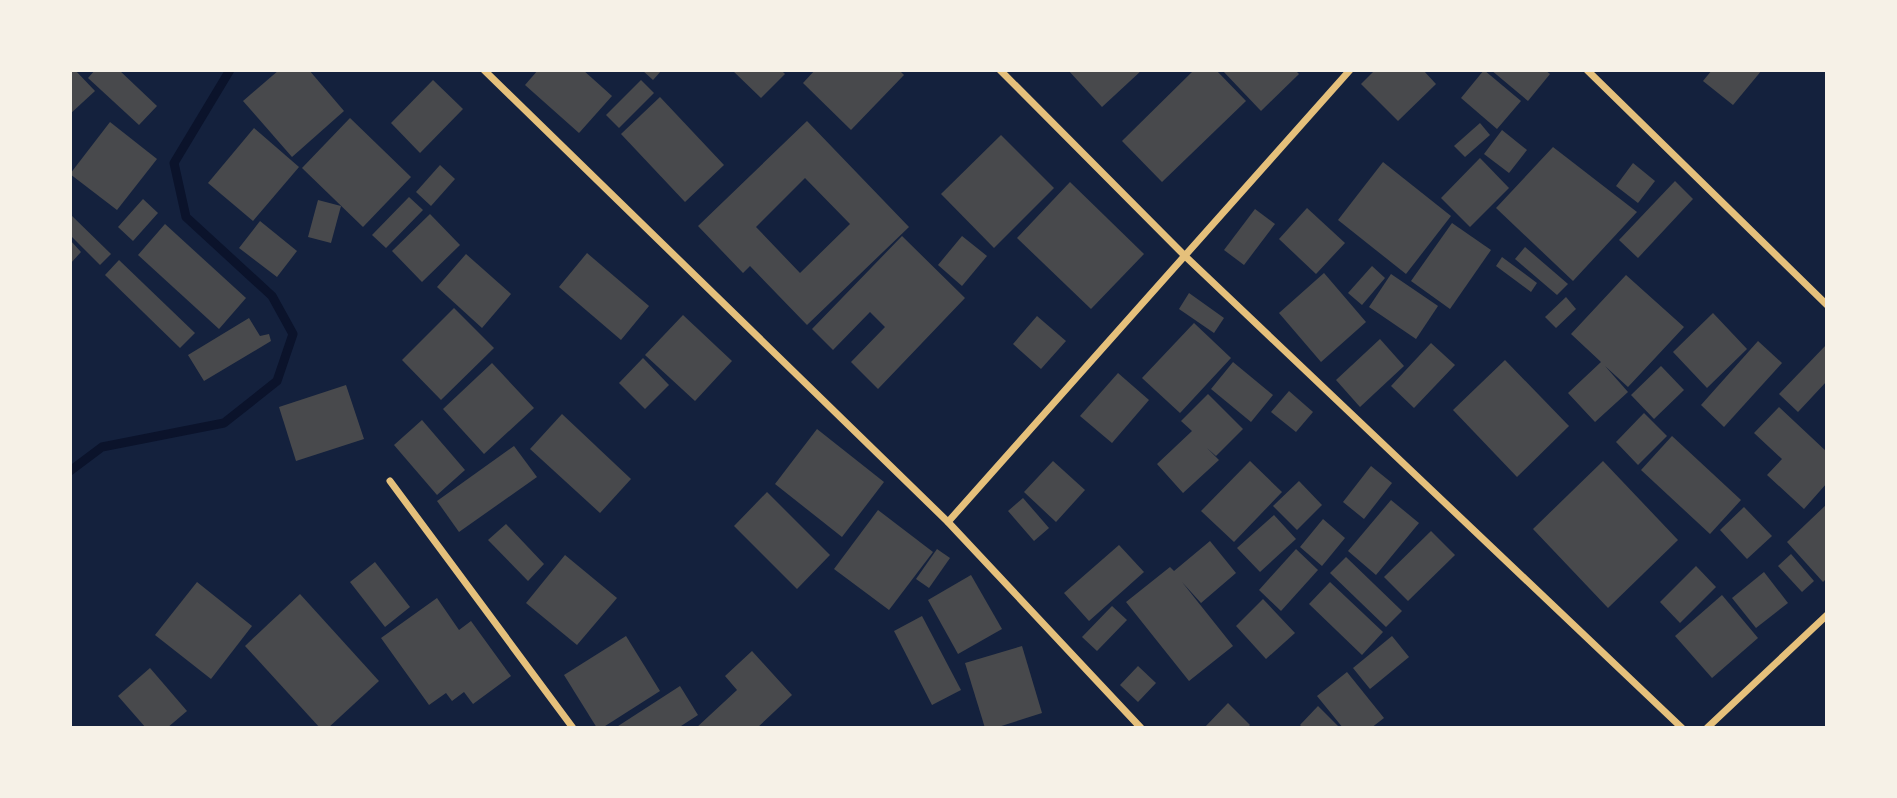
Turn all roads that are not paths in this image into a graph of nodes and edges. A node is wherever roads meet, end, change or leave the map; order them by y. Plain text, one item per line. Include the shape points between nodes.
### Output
1 (484, 70) edge
2 (1000, 70) edge
3 (1350, 70) edge
4 (1587, 70) edge
5 (1185, 256) junction
6 (1827, 305) edge
7 (390, 481) dead end
8 (948, 522) junction
9 (1827, 615) edge
10 (573, 728) edge
11 (1141, 728) edge
12 (1682, 728) edge
13 (1707, 728) edge

1 - 8 street
2 - 5 street
3 - 5 street
4 - 6 street
5 - 8 street
5 - 12 street
7 - 10 street
8 - 11 street
9 - 13 street

